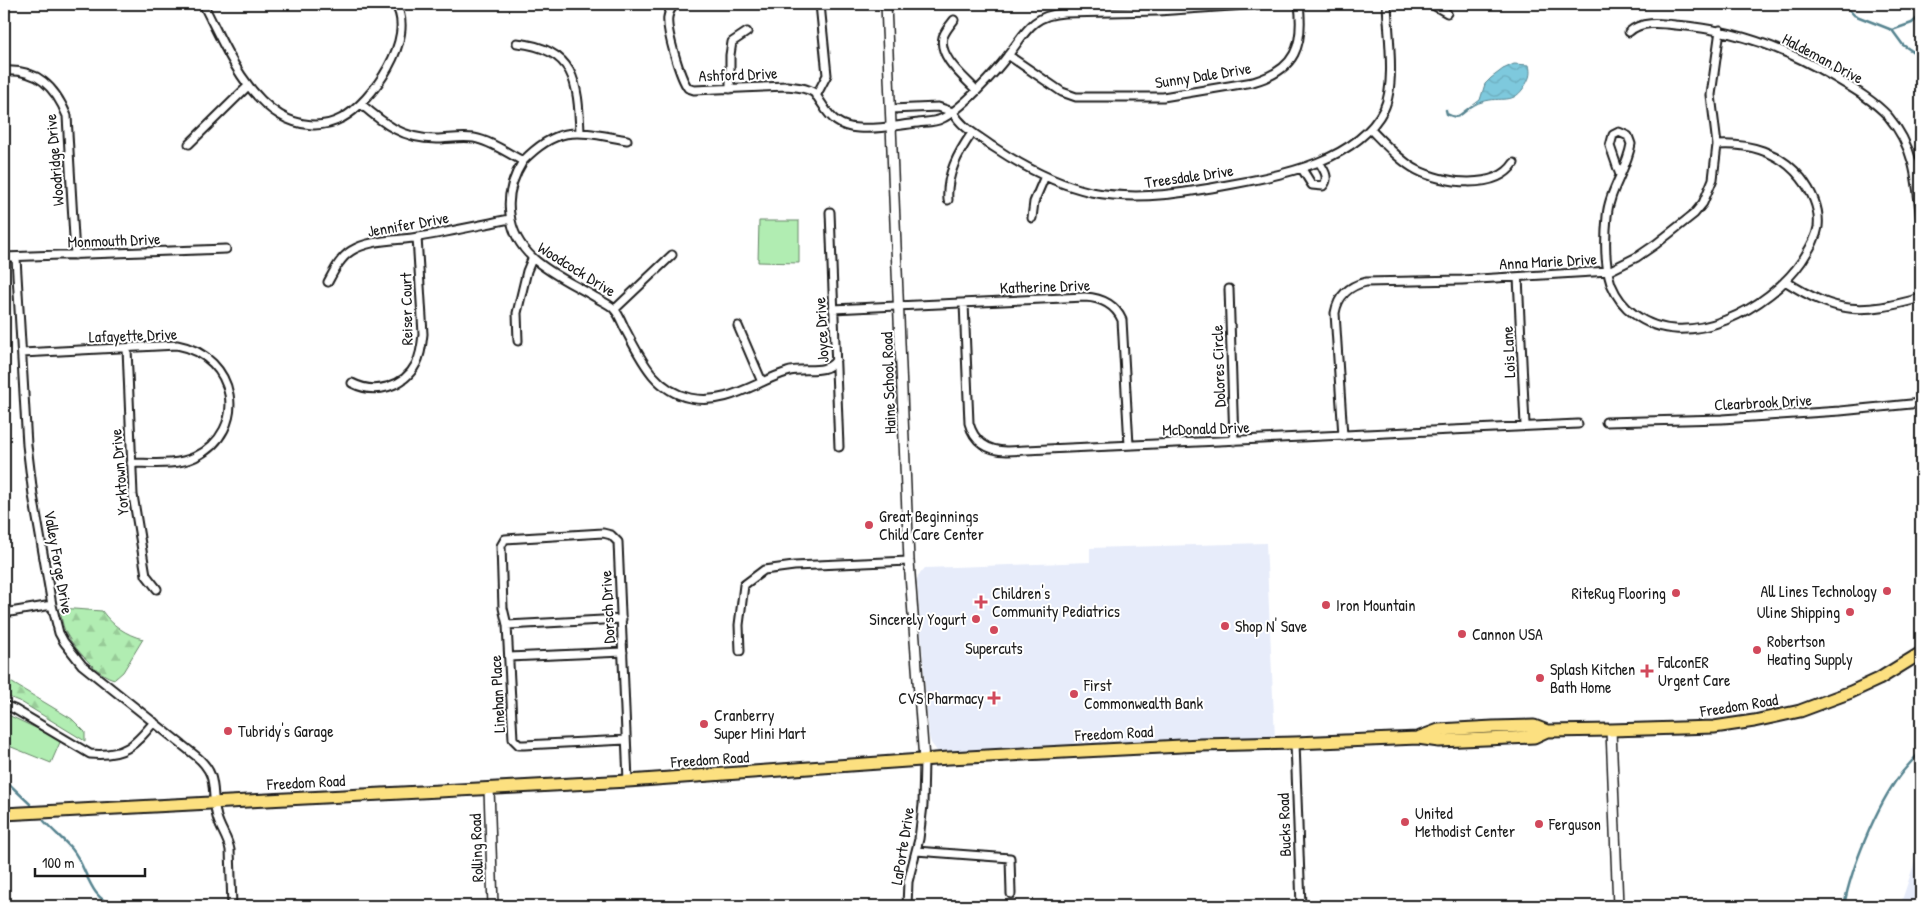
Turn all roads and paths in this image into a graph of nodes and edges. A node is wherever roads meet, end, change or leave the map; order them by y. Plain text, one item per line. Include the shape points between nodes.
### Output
1 (203, 4) edge
2 (395, 4) edge
3 (675, 4) edge
4 (820, 4) edge
5 (886, 4) edge
6 (1261, 4) edge
7 (1299, 4) edge
8 (1388, 4) edge
9 (1431, 4) edge
10 (1447, 13) dead end
11 (954, 20) dead end
12 (1720, 30) junction
13 (747, 32) dead end
14 (1629, 32) dead end
15 (517, 43) dead end
16 (1008, 55) junction
17 (4, 71) edge
18 (248, 87) junction
19 (730, 88) junction
20 (976, 90) junction
21 (816, 96) junction
22 (361, 104) junction
23 (891, 108) junction
24 (952, 112) junction
25 (892, 127) junction
26 (1370, 129) junction
27 (580, 132) junction
28 (972, 133) junction
29 (627, 140) dead end
30 (189, 144) dead end
31 (1717, 144) junction
32 (523, 160) junction
33 (1319, 162) junction
34 (1514, 163) dead end
35 (1302, 169) junction
36 (1620, 175) junction
37 (1045, 176) junction
38 (948, 200) dead end
39 (830, 212) dead end
40 (510, 218) junction
41 (1032, 218) dead end
42 (1921, 223) edge
43 (417, 237) junction
44 (226, 249) dead end
45 (75, 255) junction
46 (672, 255) dead end
47 (4, 257) edge
48 (16, 258) junction
49 (532, 259) junction
50 (1609, 271) junction
51 (1518, 277) junction
52 (1785, 281) junction
53 (328, 282) dead end
54 (1229, 289) dead end
55 (1921, 298) edge
56 (964, 303) junction
57 (900, 305) junction
58 (614, 309) junction
59 (833, 309) junction
60 (738, 326) dead end
61 (518, 341) dead end
62 (126, 348) junction
63 (22, 353) junction
64 (836, 360) junction
65 (762, 382) junction
66 (352, 383) dead end
67 (1921, 403) edge
68 (1606, 422) dead end
69 (1578, 424) dead end
70 (1525, 425) junction
71 (1343, 436) junction
72 (1234, 441) junction
73 (1129, 445) junction
74 (839, 447) dead end
75 (130, 463) junction
76 (511, 538) joint
77 (909, 561) junction
78 (157, 589) dead end
79 (52, 605) junction
80 (4, 613) edge
81 (622, 619) junction
82 (507, 625) junction
83 (740, 651) dead end
84 (623, 652) junction
85 (1921, 654) edge
86 (509, 657) junction
87 (4, 705) edge
88 (154, 722) junction
89 (1611, 730) junction
90 (626, 740) junction
91 (1295, 743) junction
92 (924, 760) junction
93 (628, 781) junction
94 (489, 789) junction
95 (214, 802) junction
96 (4, 814) edge
97 (916, 852) junction
98 (1012, 894) dead end
99 (232, 906) edge
100 (493, 906) edge
101 (907, 906) edge
102 (1301, 906) edge
103 (1618, 906) edge

1 - 18 street
2 - 22 street via 401,19 399,42 383,76
3 - 19 street, Ashford Drive via 670,9 668,28 684,83 694,90
4 - 21 street via 827,75
5 - 23 street, Haine School Road
6 - 16 street via 1051,14 1028,28
7 - 16 street, Sunny Dale Drive via 1301,30 1297,48 1281,68 1262,79 1177,96 1076,97 1062,92
8 - 26 street, Treesdale Drive via 1390,87 1384,108
9 - 10 street
11 - 20 street via 944,36 944,50 952,65
12 - 14 street, Haldeman Drive via 1642,24
12 - 31 street, Anna Marie Drive via 1711,95
12 - 42 street, Haldeman Drive via 1762,42 1800,58 1875,104 1900,134 1913,161 1919,187
13 - 19 street via 732,42
15 - 27 street via 544,48 561,59 570,71 579,103
16 - 20 street
17 - 45 street, Woodridge Drive via 22,71 38,78 58,96 65,110
18 - 22 street via 279,115 306,125 330,123
18 - 30 street
19 - 21 street, Ashford Drive via 787,86 808,89
20 - 24 street
21 - 25 street via 830,116 844,126
22 - 32 street via 386,125 410,136 476,138
23 - 24 street via 938,107
23 - 25 street, Haine School Road
24 - 25 street via 940,120
24 - 28 street, Treesdale Drive
25 - 57 street, Haine School Road
26 - 33 street, Treesdale Drive
26 - 34 street via 1415,169 1451,180 1493,179
27 - 29 street
27 - 32 street via 552,138
28 - 37 street, Treesdale Drive
28 - 38 street via 950,174
31 - 50 street, Anna Marie Drive via 1712,185 1694,214 1637,257
31 - 52 street via 1744,145 1769,153 1796,173 1809,189 1817,208 1817,232 1806,255
32 - 40 street, Woodcock Drive via 510,194
33 - 35 street, Treesdale Drive
33 - 35 street via 1326,175 1323,186 1312,185
35 - 37 street, Treesdale Drive via 1200,190 1150,196 1119,196 1090,191
36 - 36 street via 1631,144 1628,136 1619,132 1613,134 1610,142
36 - 50 street via 1607,214
37 - 41 street via 1034,202
39 - 59 street, Joyce Drive
40 - 43 street, Jennifer Drive
40 - 49 street, Woodcock Drive via 520,245
43 - 53 street, Jennifer Drive via 352,250 339,262
43 - 66 street, Reiser Court via 423,334 417,363 410,374 388,387 369,389
44 - 45 street, Monmouth Drive
45 - 48 street, Monmouth Drive
46 - 58 street
47 - 48 street, Monmouth Drive
48 - 63 street, Valley Forge Drive
49 - 58 street, Woodcock Drive
49 - 61 street via 526,271 517,312
50 - 51 street, Anna Marie Drive
50 - 52 street via 1611,284 1631,312 1650,324 1676,329 1701,326 1738,315 1765,299
51 - 70 street, Lois Lane
51 - 71 street, Anna Marie Drive via 1366,282 1348,289 1338,302 1335,317
52 - 55 street via 1819,301 1847,308 1879,308
54 - 72 street, Dolores Circle
56 - 57 street, Katherine Drive
56 - 73 street, Katherine Drive via 1085,297 1098,298 1113,306 1122,320
56 - 73 street, McDonald Drive via 967,413 978,441 1000,451
57 - 59 street, Katherine Drive
57 - 77 street, Haine School Road
58 - 65 street, Woodcock Drive via 646,368 670,390 691,398 712,399
59 - 64 street, Joyce Drive
60 - 65 street
62 - 63 street, Lafayette Drive
62 - 75 street, Yorktown Drive
62 - 75 street, Lafayette Drive via 177,345 204,354 224,376 229,405 218,439 197,456 183,462
63 - 79 street, Valley Forge Drive via 27,445
64 - 65 street, Woodcock Drive via 827,368 790,370
64 - 74 street, Joyce Drive
67 - 68 street, Clearbrook Drive via 1722,419
69 - 70 street, McDonald Drive
70 - 71 street, McDonald Drive
71 - 72 street, McDonald Drive
72 - 73 street, McDonald Drive
75 - 78 street, Yorktown Drive via 146,575
76 - 81 street, Dorsch Drive via 611,535 618,542
76 - 82 street, Linehan Place via 505,539 501,546 503,608
77 - 83 street via 764,570 744,585 739,625
77 - 92 street, Haine School Road
79 - 80 street
79 - 88 street, Valley Forge Drive via 59,633 72,654
81 - 82 street
81 - 84 street, Dorsch Drive
82 - 86 street, Linehan Place
84 - 86 street
84 - 90 street, Dorsch Drive
85 - 89 main road, Freedom Road via 1851,692 1774,717 1714,727
86 - 90 street, Linehan Place via 513,739 519,745
87 - 88 street via 90,754 127,750
88 - 95 street, Valley Forge Drive via 209,769
89 - 91 main road, Freedom Road via 1548,731 1534,726 1438,730 1418,738
89 - 103 street
90 - 93 street, Dorsch Drive
91 - 92 main road, Freedom Road
91 - 102 street, Bucks Road
92 - 93 main road, Freedom Road
92 - 97 street, LaPorte Drive via 923,805
93 - 94 main road, Freedom Road
94 - 95 main road, Freedom Road
94 - 100 street, Rolling Road
95 - 96 main road, Freedom Road
95 - 99 street, Valley Forge Drive via 230,850
97 - 98 street via 1010,858
97 - 101 street, LaPorte Drive via 908,882

